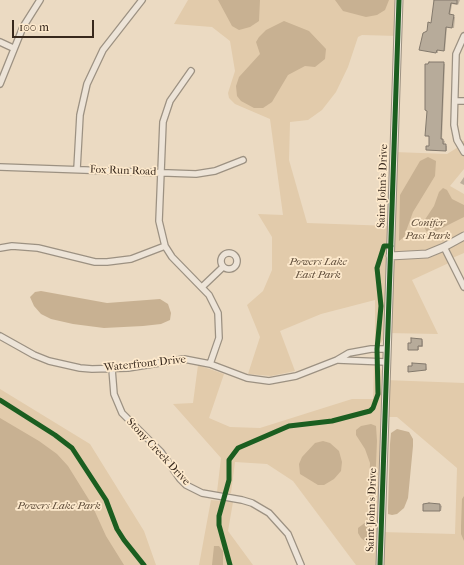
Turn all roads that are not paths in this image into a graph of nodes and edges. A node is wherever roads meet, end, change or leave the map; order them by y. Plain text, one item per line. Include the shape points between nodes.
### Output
1 (40, 0) edge
2 (142, 0) edge
3 (400, 0) edge
4 (464, 36) edge
5 (0, 42) edge
6 (13, 48) junction
7 (191, 71) dead end
8 (0, 84) edge
9 (455, 101) junction
10 (464, 101) edge
11 (464, 152) edge
12 (243, 160) dead end
13 (0, 167) edge
14 (77, 169) junction
15 (160, 172) junction
16 (464, 236) edge
17 (165, 246) junction
18 (444, 247) junction
19 (0, 248) edge
20 (390, 256) junction
21 (223, 267) dead end
22 (464, 286) edge
23 (202, 287) junction
24 (0, 336) edge
25 (386, 349) junction
26 (337, 360) junction
27 (386, 362) junction
28 (210, 364) junction
29 (112, 369) junction
30 (301, 565) edge
31 (380, 565) edge

1 - 6 street
2 - 14 street via 103,50 87,84 79,121
3 - 20 street, Saint John's Drive
4 - 9 street via 456,54
5 - 6 street
6 - 8 street
7 - 15 street via 177,90 166,112
9 - 10 street
9 - 11 street via 455,133
12 - 15 street, Fox Run Road via 204,173
13 - 14 street, Fox Run Road
14 - 15 street, Fox Run Road
15 - 17 street via 159,221
16 - 18 street
17 - 19 street via 130,259 107,262 95,262 38,248
17 - 23 street via 179,267
18 - 20 street via 419,256
18 - 22 street
20 - 25 street, Saint John's Drive
21 - 23 street
23 - 28 street via 214,303 220,325 219,338
24 - 29 street, Waterfront Drive via 50,361 80,368
25 - 26 street, Waterfront Drive via 361,350
25 - 27 street, Saint John's Drive
26 - 27 street, Waterfront Drive
26 - 28 street, Waterfront Drive via 288,378 269,381 247,378
27 - 31 street, Saint John's Drive
28 - 29 street, Waterfront Drive via 176,359
29 - 30 street, Stony Creek Drive via 114,394 122,413 161,452 180,479 202,494 242,500 269,513 288,534

